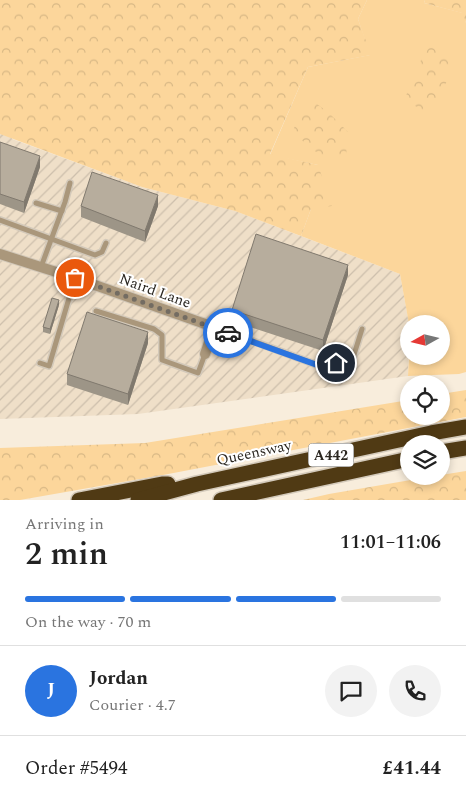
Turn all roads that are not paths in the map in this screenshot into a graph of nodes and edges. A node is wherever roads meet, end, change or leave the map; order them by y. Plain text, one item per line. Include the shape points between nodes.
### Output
1 (70, 183) dead end
2 (36, 203) dead end
3 (62, 211) junction
4 (0, 220) edge
5 (51, 239) junction
6 (106, 243) dead end
7 (0, 254) edge
8 (41, 267) junction
9 (75, 278) junction
10 (96, 311) dead end
11 (214, 328) junction
12 (362, 329) dead end
13 (242, 337) joint
14 (205, 354) joint
15 (40, 364) dead end
16 (466, 427) edge
17 (466, 448) edge
18 (450, 451) edge
19 (400, 461) edge
20 (197, 484) junction
21 (80, 500) edge
22 (138, 500) edge
23 (221, 500) edge

1 - 3 lane
2 - 3 lane
3 - 5 lane
4 - 5 lane
5 - 6 lane via 96,255 102,252
5 - 8 lane
7 - 8 street, Naird Lane
8 - 9 street, Naird Lane
9 - 11 street, Naird Lane
9 - 15 lane via 49,366
10 - 14 lane via 154,329 162,335 162,360 198,373
11 - 13 street, Naird Lane
11 - 14 street
12 - 13 lane via 352,360 320,366
16 - 20 highway, Queensway / A442
17 - 18 highway
19 - 23 highway, A442
20 - 21 highway, A442 via 162,484
20 - 22 highway, Queensway / A442

